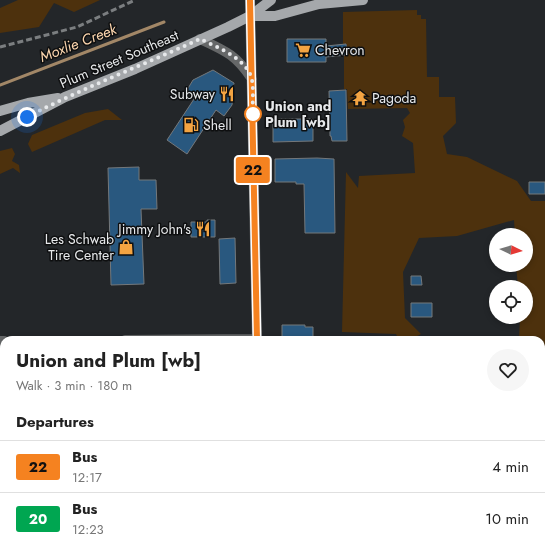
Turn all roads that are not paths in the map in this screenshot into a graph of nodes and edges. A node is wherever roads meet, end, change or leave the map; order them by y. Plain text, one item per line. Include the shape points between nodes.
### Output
1 (250, 0) edge
2 (271, 0) edge
3 (363, 0) edge
4 (250, 16) junction
5 (200, 39) junction
6 (252, 79) junction
7 (65, 97) junction
8 (0, 111) edge
9 (0, 131) edge
10 (257, 336) edge

1 - 4 street
2 - 4 main road, Plum Street Southeast
3 - 4 main road, Plum Street Southeast via 319,4 276,16
4 - 5 main road, Plum Street Southeast
4 - 6 street
5 - 6 street via 233,55
5 - 7 main road, Plum Street Southeast
6 - 10 street
7 - 8 main road
7 - 9 main road, Plum Street Southeast

